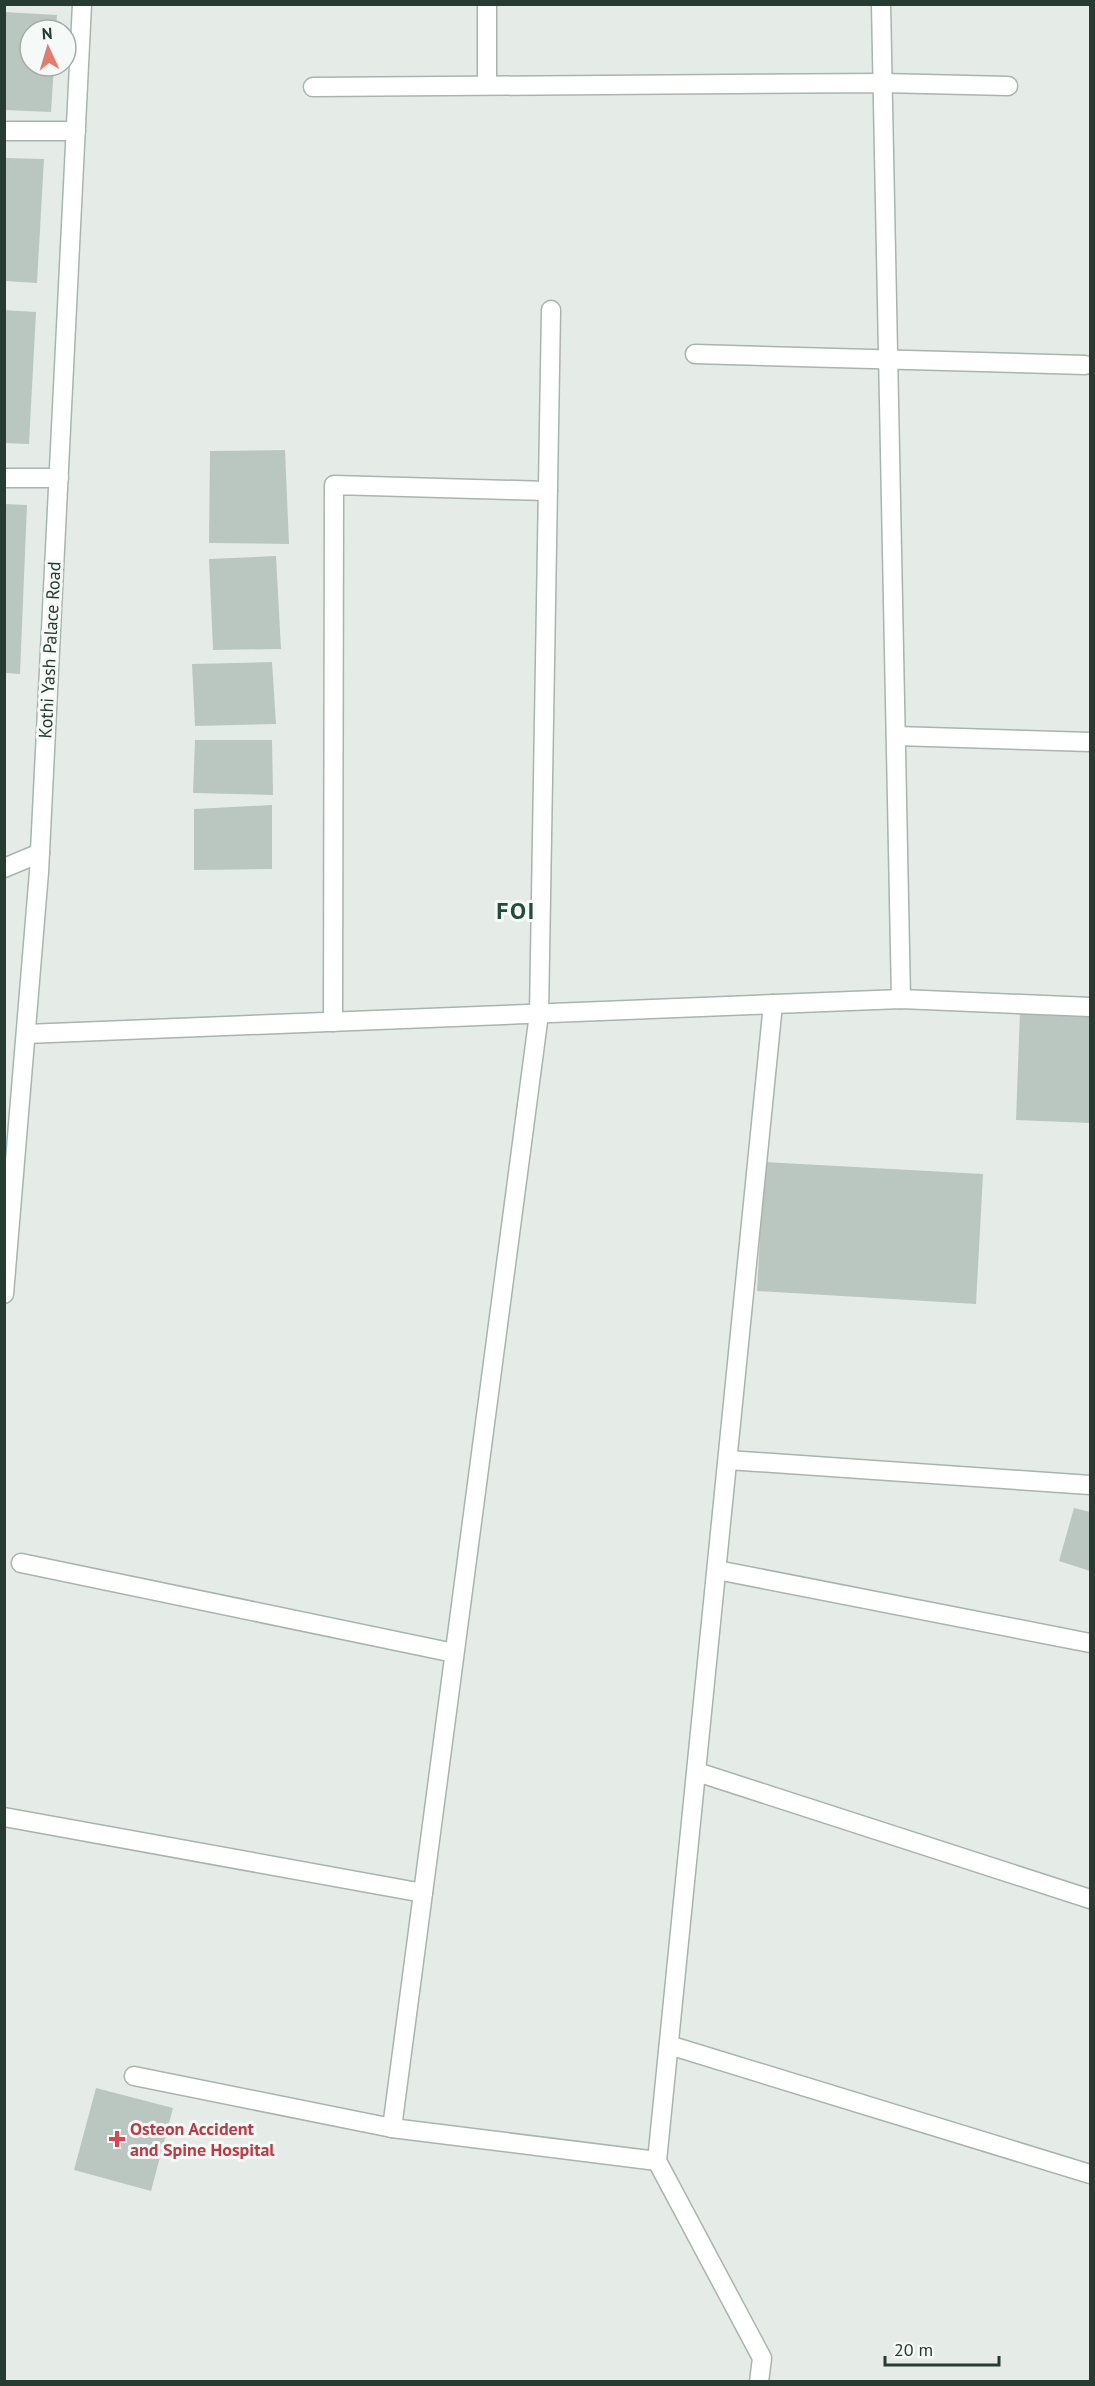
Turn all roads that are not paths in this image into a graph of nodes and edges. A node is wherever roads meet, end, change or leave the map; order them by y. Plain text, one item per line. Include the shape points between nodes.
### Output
1 (82, 4) edge
2 (487, 4) edge
3 (881, 4) edge
4 (883, 82) junction
5 (487, 84) junction
6 (1008, 86) dead end
7 (313, 87) dead end
8 (4, 131) edge
9 (76, 131) junction
10 (551, 310) dead end
11 (695, 354) dead end
12 (888, 360) junction
13 (1085, 365) dead end
14 (4, 478) edge
15 (59, 478) junction
16 (548, 491) junction
17 (896, 736) junction
18 (1090, 742) edge
19 (40, 853) junction
20 (4, 868) edge
21 (901, 999) junction
22 (773, 1004) junction
23 (1090, 1007) edge
24 (539, 1014) junction
25 (333, 1022) junction
26 (26, 1034) junction
27 (9, 1176) edge
28 (4, 1294) edge
29 (728, 1460) junction
30 (1090, 1485) edge
31 (21, 1563) dead end
32 (717, 1570) junction
33 (1090, 1643) edge
34 (454, 1653) junction
35 (697, 1772) junction
36 (4, 1817) edge
37 (423, 1893) junction
38 (1090, 1899) edge
39 (669, 2045) junction
40 (134, 2076) dead end
41 (392, 2128) junction
42 (657, 2161) junction
43 (1090, 2174) edge
44 (759, 2382) edge

1 - 9 street, Kothi Yash Palace Road
2 - 5 street
3 - 4 street
4 - 5 street
4 - 6 street
4 - 12 street
5 - 7 street
8 - 9 street
9 - 15 street, Kothi Yash Palace Road
10 - 16 street
11 - 12 street
12 - 13 street
12 - 17 street
14 - 15 street
15 - 19 street, Kothi Yash Palace Road
16 - 24 street
16 - 25 street via 334,485
17 - 18 street
17 - 21 street
19 - 20 street
19 - 26 street, Kothi Yash Palace Road
21 - 22 street
21 - 23 street
22 - 24 street
22 - 29 street
24 - 25 street
24 - 34 street
25 - 26 street
26 - 27 street, Kothi Yash Palace Road
27 - 28 street, Kothi Yash Palace Road
29 - 30 street
29 - 32 street
31 - 34 street
32 - 33 street
32 - 35 street
34 - 37 street
35 - 38 street
35 - 39 street
36 - 37 street
37 - 41 street
39 - 42 street
39 - 43 street
40 - 41 street
41 - 42 street
42 - 44 street via 762,2358

